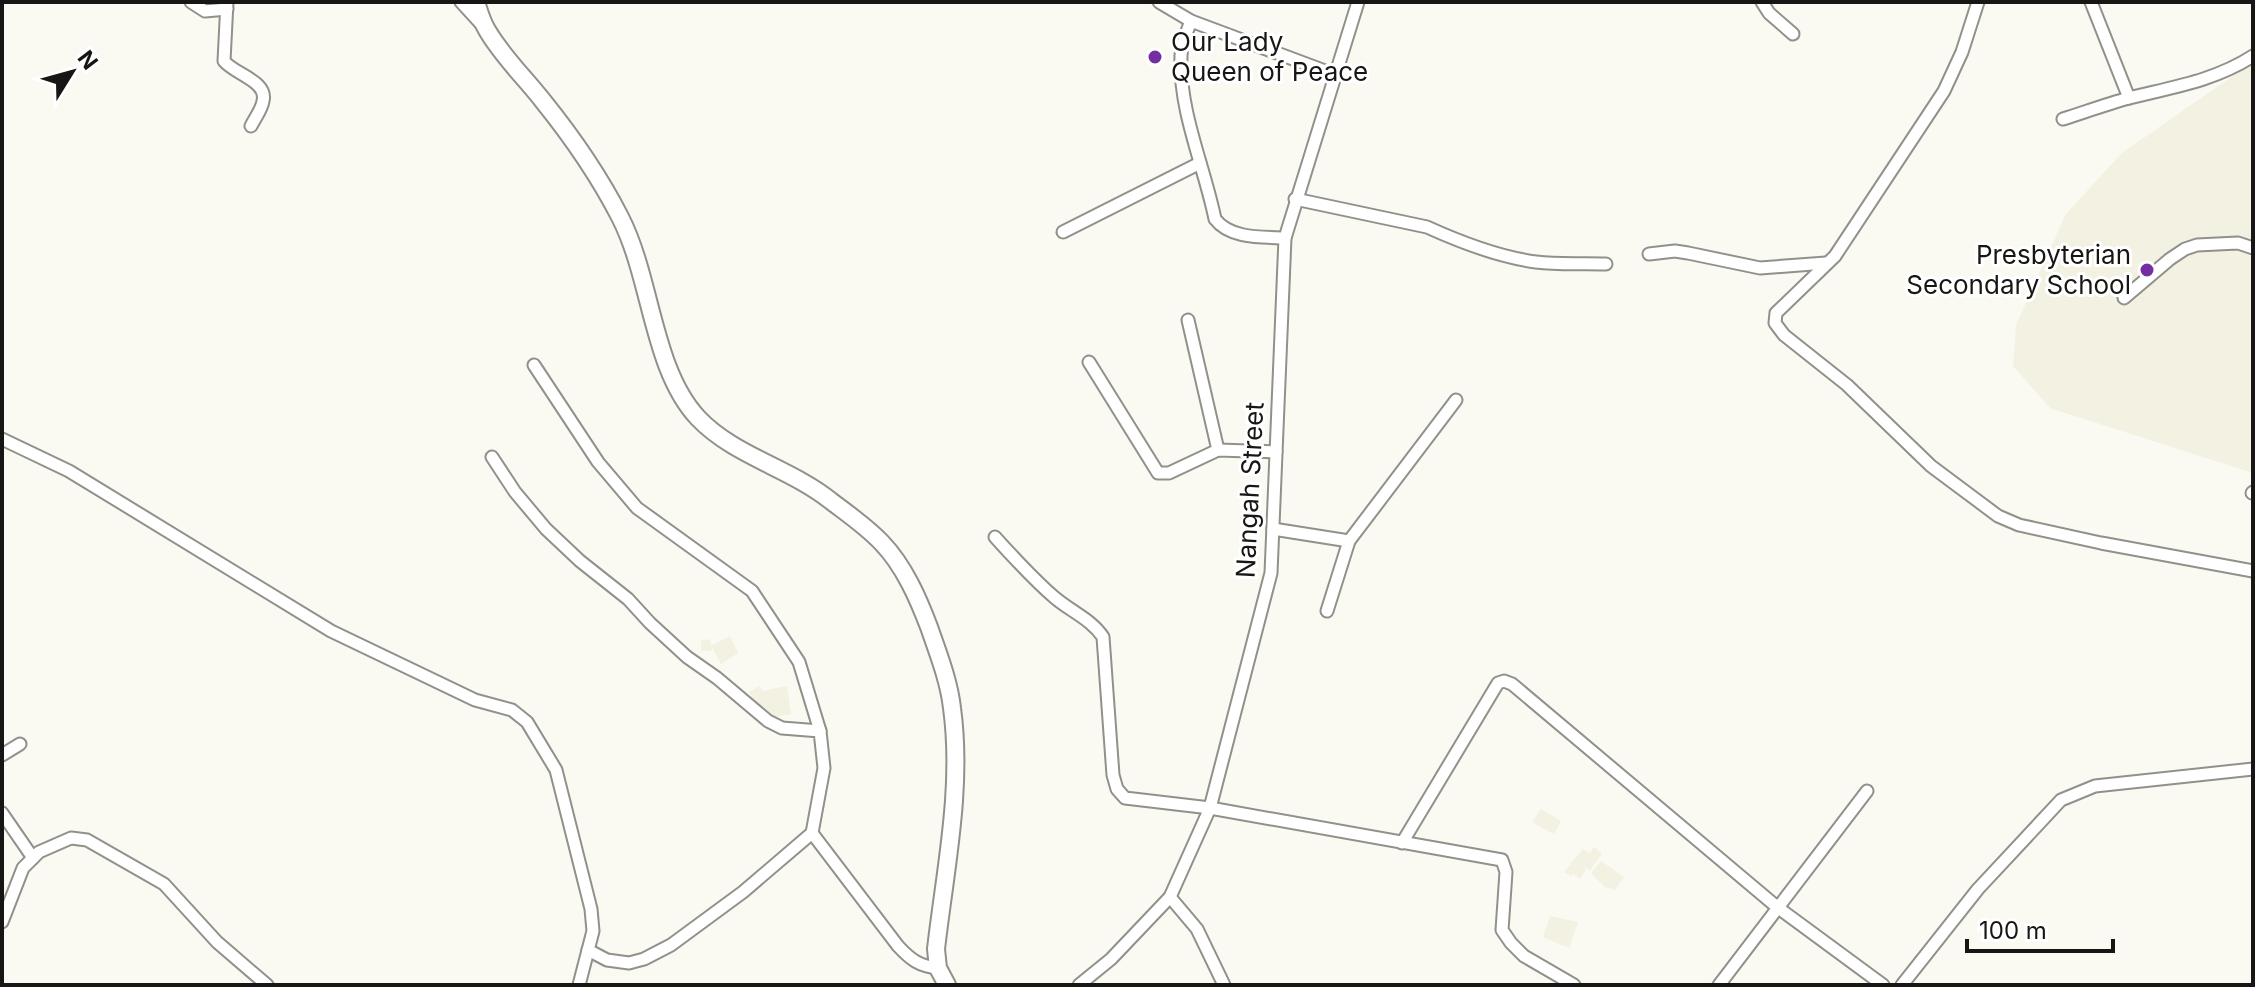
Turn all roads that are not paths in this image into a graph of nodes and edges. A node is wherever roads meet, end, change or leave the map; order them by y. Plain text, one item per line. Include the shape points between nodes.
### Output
1 (191, 2) edge
2 (461, 2) edge
3 (476, 2) edge
4 (1358, 2) edge
5 (1762, 2) edge
6 (1978, 2) edge
7 (2091, 2) edge
8 (1167, 4) edge
9 (227, 6) edge
10 (1191, 21) junction
11 (486, 29) junction
12 (1793, 34) dead end
13 (2253, 56) edge
14 (1333, 74) junction
15 (2129, 98) junction
16 (2063, 119) dead end
17 (251, 126) dead end
18 (1200, 163) junction
19 (1295, 199) junction
20 (1063, 232) dead end
21 (1285, 238) junction
22 (2253, 248) edge
23 (1649, 254) dead end
24 (1827, 263) junction
25 (1606, 264) dead end
26 (2124, 298) dead end
27 (1188, 320) dead end
28 (1089, 362) dead end
29 (534, 365) dead end
30 (1456, 400) dead end
31 (2, 439) edge
32 (1218, 450) junction
33 (1276, 452) junction
34 (492, 457) dead end
35 (1273, 529) junction
36 (995, 537) dead end
37 (1349, 541) junction
38 (2253, 571) edge
39 (1327, 611) dead end
40 (820, 731) junction
41 (20, 744) dead end
42 (2, 755) edge
43 (2253, 769) edge
44 (1867, 791) dead end
45 (1210, 808) junction
46 (2, 813) edge
47 (812, 833) junction
48 (1402, 843) junction
49 (33, 858) junction
50 (1170, 897) junction
51 (1777, 907) junction
52 (2, 922) edge
53 (588, 950) junction
54 (938, 968) junction
55 (267, 985) edge
56 (579, 985) edge
57 (947, 985) edge
58 (1079, 985) edge
59 (1224, 985) edge
60 (1574, 985) edge
61 (1719, 985) edge
62 (1883, 985) edge
63 (1902, 985) edge

1 - 9 street via 205,11
2 - 11 street
3 - 11 street
4 - 14 street, Nangah Street
5 - 12 street
6 - 24 street via 1944,91
7 - 15 street
8 - 10 street
9 - 17 street via 224,61 262,90 264,100
10 - 14 street
10 - 18 street via 1180,58
11 - 54 street via 590,165 620,217 645,281 671,377 684,401 722,437 796,477 882,543 920,604 952,706 955,752
13 - 15 street via 2202,81
14 - 19 street, Nangah Street
15 - 16 street
18 - 20 street
18 - 21 street via 1215,219 1223,228
19 - 21 street, Nangah Street
19 - 25 street via 1427,227 1537,262
21 - 33 street, Nangah Street
22 - 26 street via 2238,243 2185,249
23 - 24 street via 1675,251 1760,268
24 - 38 street via 1776,313 1775,323 1959,489 2019,525
27 - 32 street
28 - 32 street via 1158,473
29 - 40 street via 598,462 637,508 752,591 799,662
30 - 37 street
31 - 53 street via 69,471 331,631 475,700 512,710 527,722 556,770 591,909
32 - 33 street
33 - 35 street, Nangah Street
34 - 40 street via 546,529 687,657 768,721 782,728
35 - 37 street
35 - 45 street, Nangah Street via 1268,588
36 - 45 street via 1030,576 1103,637 1117,789 1125,798
37 - 39 street
40 - 47 street via 824,768
41 - 42 street
43 - 63 street via 2095,786 2061,800 1978,889
44 - 51 street
45 - 48 street
45 - 50 street, Nangah Street
46 - 49 street
47 - 53 street via 671,945 629,963
47 - 54 street via 911,960
48 - 51 street via 1498,683 1504,681
48 - 60 street via 1502,860 1502,930 1524,956
49 - 52 street via 23,868
49 - 55 street via 71,838 87,840 164,884 217,942
50 - 58 street, Nangah Street
50 - 59 street via 1197,929
51 - 61 street
51 - 62 street
53 - 56 street
54 - 57 street

